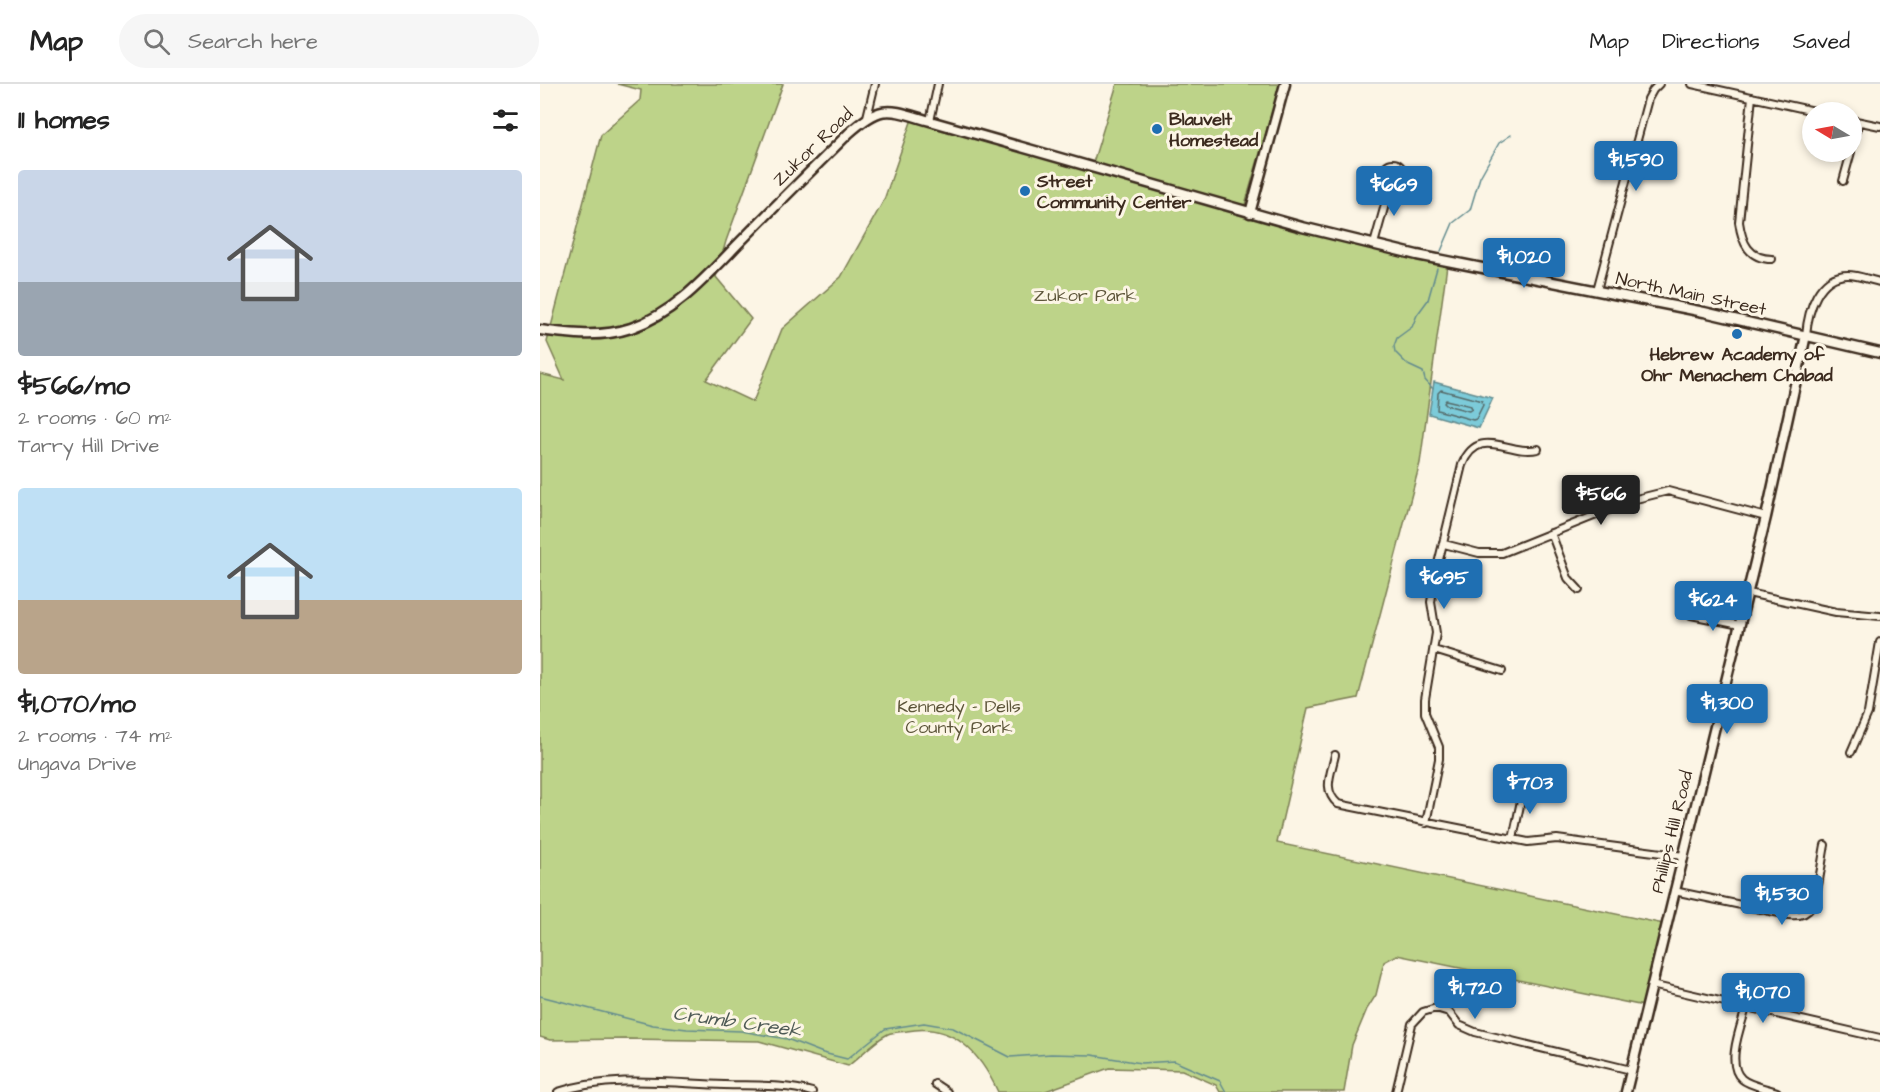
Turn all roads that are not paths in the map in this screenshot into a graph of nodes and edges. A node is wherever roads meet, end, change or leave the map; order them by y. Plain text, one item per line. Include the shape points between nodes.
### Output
1 (875, 84) edge
2 (938, 84) edge
3 (1285, 84) edge
4 (1659, 84) edge
5 (1692, 84) edge
6 (1752, 97) junction
7 (1802, 108) edge
8 (867, 117) junction
9 (930, 121) junction
10 (1862, 123) edge
11 (1880, 126) edge
12 (1848, 162) edge
13 (1843, 181) dead end
14 (1391, 183) dead end
15 (1258, 185) junction
16 (1250, 213) junction
17 (1277, 221) junction
18 (1374, 244) junction
19 (1772, 259) dead end
20 (1880, 282) edge
21 (1597, 291) junction
22 (540, 330) edge
23 (1806, 335) junction
24 (1880, 353) edge
25 (1538, 448) dead end
26 (1766, 517) junction
27 (1551, 533) junction
28 (1444, 544) junction
29 (1579, 590) dead end
30 (1748, 593) junction
31 (1691, 615) dead end
32 (1880, 616) edge
33 (1740, 626) junction
34 (1880, 642) edge
35 (1434, 650) junction
36 (1502, 671) dead end
37 (1851, 752) dead end
38 (1335, 755) dead end
39 (1524, 786) dead end
40 (1426, 823) junction
41 (1513, 839) junction
42 (1826, 845) dead end
43 (1684, 856) junction
44 (1674, 891) junction
45 (1652, 985) junction
46 (1746, 1008) junction
47 (1880, 1038) edge
48 (1631, 1070) junction
49 (935, 1084) dead end
50 (760, 1089) edge
51 (558, 1092) edge
52 (812, 1092) edge
53 (947, 1092) edge
54 (1396, 1092) edge
55 (1626, 1092) edge
56 (1777, 1092) edge

1 - 8 street
2 - 9 street
3 - 15 street
4 - 21 street via 1648,99
5 - 6 street
6 - 7 street
6 - 19 street via 1739,222 1750,252
8 - 9 street, Zukor Road via 885,111
8 - 22 street, Zukor Road via 664,312 647,322 611,333
9 - 16 street, Zukor Road
10 - 11 street
12 - 13 street
14 - 18 street
15 - 16 street
15 - 17 street via 1260,206
16 - 17 street, North Main Street
17 - 18 street, North Main Street
18 - 21 street, North Main Street
20 - 23 street via 1850,275 1828,281 1817,295
21 - 23 street, North Main Street
23 - 24 street, North Main Street
23 - 26 street, Phillips Hill Road
25 - 28 street via 1522,450 1489,443 1472,448 1462,465
26 - 27 street via 1668,492 1636,499
26 - 30 street, Phillips Hill Road
27 - 28 street via 1502,553
27 - 29 street via 1568,578
28 - 35 street via 1431,603 1436,633
30 - 32 street via 1836,612
30 - 33 street, Phillips Hill Road
31 - 33 street
33 - 43 street, Phillips Hill Road
34 - 37 street via 1868,713
35 - 36 street
35 - 40 street via 1425,713 1439,747 1439,759
38 - 40 street via 1328,786 1330,797 1338,804
39 - 41 street
40 - 41 street
41 - 43 street via 1557,839
42 - 44 street via 1814,899 1803,914 1789,915
43 - 44 street, Phillips Hill Road
44 - 45 street, Phillips Hill Road
45 - 46 street
45 - 48 street, Phillips Hill Road
46 - 47 street
46 - 56 street via 1734,1069 1742,1080
48 - 54 street via 1474,1032 1459,1025 1449,1012 1436,1008 1422,1012 1412,1024
48 - 55 street, Phillips Hill Road
49 - 53 street
50 - 51 street via 605,1083
50 - 52 street via 786,1087

